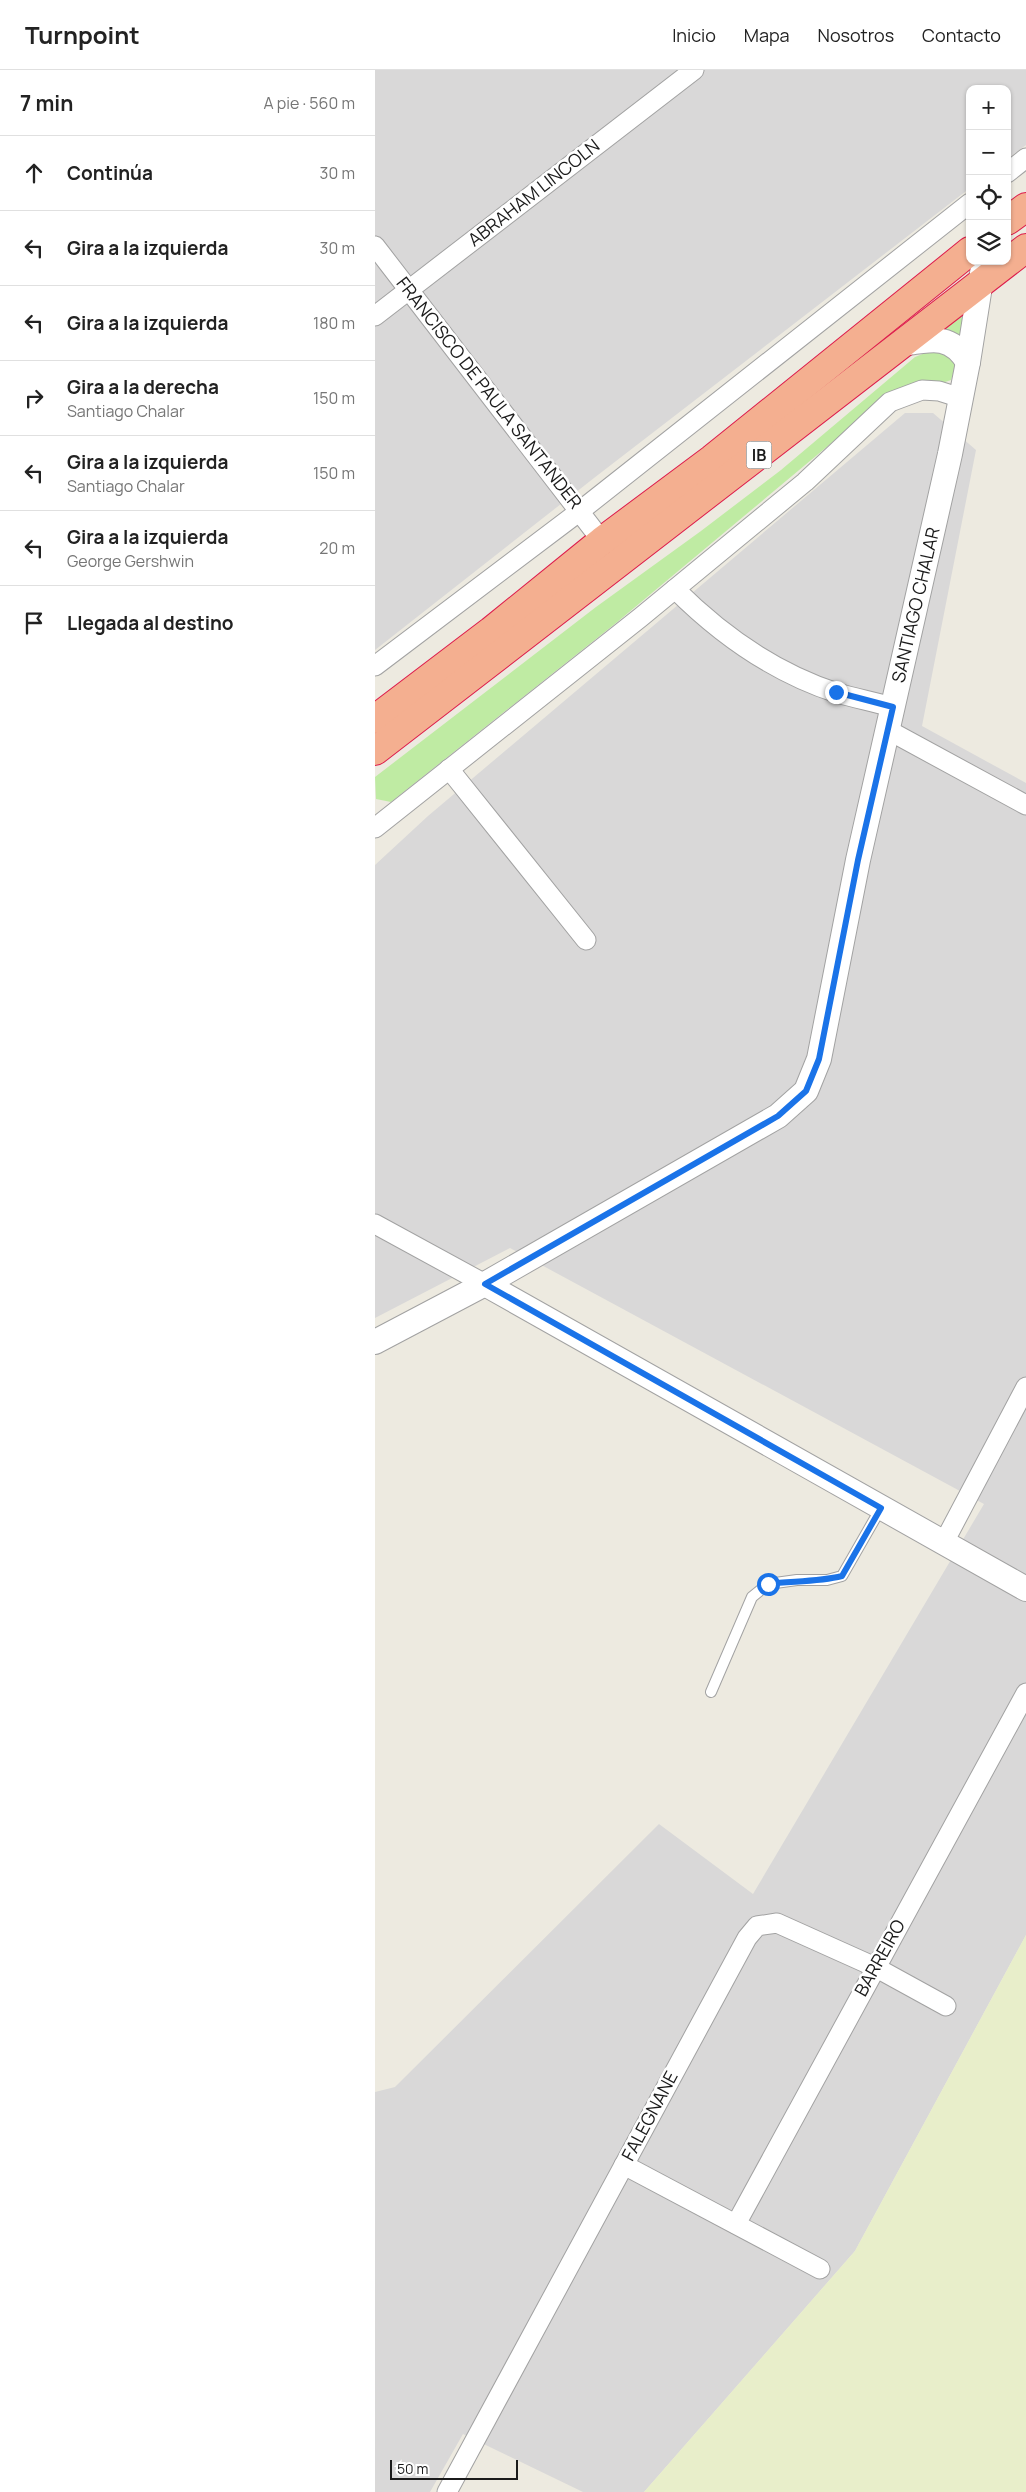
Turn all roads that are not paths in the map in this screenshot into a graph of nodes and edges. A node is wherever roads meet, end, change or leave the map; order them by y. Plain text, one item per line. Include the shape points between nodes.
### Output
1 (694, 70) edge
2 (1026, 158) edge
3 (1011, 170) edge
4 (966, 206) edge
5 (1026, 206) edge
6 (1008, 220) edge
7 (375, 246) edge
8 (1026, 248) edge
9 (966, 254) edge
10 (983, 272) edge
11 (408, 290) junction
12 (375, 316) edge
13 (903, 344) junction
14 (968, 362) junction
15 (961, 398) junction
16 (580, 511) junction
17 (602, 541) junction
18 (675, 589) junction
19 (375, 666) edge
20 (893, 707) junction
21 (375, 719) edge
22 (887, 730) junction
23 (375, 751) edge
24 (449, 769) junction
25 (1026, 805) edge
26 (377, 821) edge
27 (586, 940) dead end
28 (375, 1224) edge
29 (485, 1284) junction
30 (375, 1342) edge
31 (1026, 1387) edge
32 (881, 1508) junction
33 (943, 1544) junction
34 (1026, 1589) edge
35 (711, 1692) dead end
36 (1026, 1693) edge
37 (875, 1967) junction
38 (946, 2006) dead end
39 (624, 2164) junction
40 (736, 2224) junction
41 (820, 2269) dead end
42 (447, 2492) edge

1 - 11 street, ABRAHAM LINCOLN
2 - 3 street
4 - 16 street
5 - 6 highway
7 - 11 street, FRANCISCO DE PAULA SANTANDER
8 - 10 highway, IB
9 - 17 highway, IB via 712,459
10 - 13 highway, IB
10 - 14 street, SANTIAGO CHALAR
11 - 12 street, ABRAHAM LINCOLN
11 - 16 street, FRANCISCO DE PAULA SANTANDER
13 - 14 street via 945,341 961,351
13 - 23 highway, IB
14 - 15 street, SANTIAGO CHALAR
15 - 18 street via 922,390 890,402 805,482
15 - 20 street, SANTIAGO CHALAR
16 - 17 street, FRANCISCO DE PAULA SANTANDER
16 - 19 street
17 - 21 highway, IB
18 - 20 street via 723,632 760,657 836,692
18 - 24 street
20 - 22 street, SANTIAGO CHALAR
22 - 25 street
22 - 29 street, SANTIAGO CHALAR via 819,1059 806,1091 778,1116
24 - 26 street
24 - 27 street
28 - 29 street
29 - 30 street, SANTIAGO CHALAR
29 - 32 street
31 - 33 street
32 - 33 street
32 - 35 lane via 842,1576 768,1584 753,1597
33 - 34 street
36 - 37 street, BARREIRO
37 - 38 street, FALEGNANE
37 - 39 street, FALEGNANE via 777,1923 757,1926 747,1938
37 - 40 street, BARREIRO
39 - 40 street
39 - 42 street, FALEGNANE
40 - 41 street

